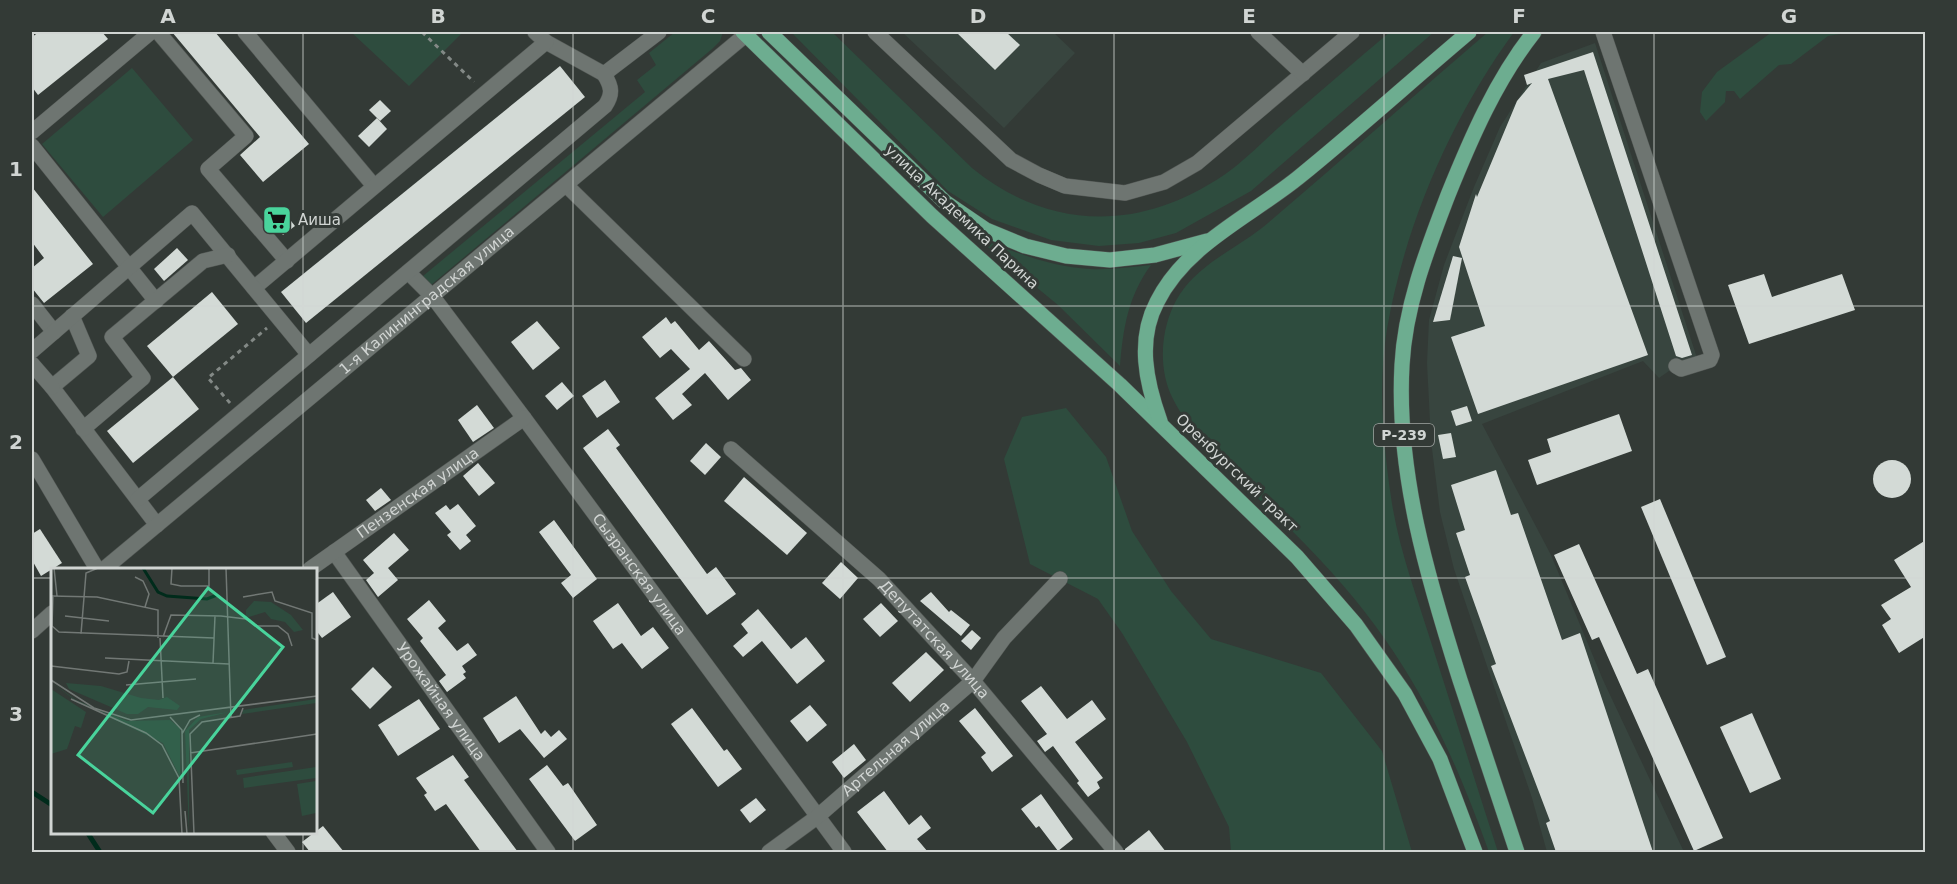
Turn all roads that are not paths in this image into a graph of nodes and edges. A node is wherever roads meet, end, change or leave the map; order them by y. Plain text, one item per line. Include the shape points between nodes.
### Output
1 (151, 32) edge
2 (158, 32) edge
3 (245, 32) edge
4 (659, 32) edge
5 (746, 32) edge
6 (769, 32) edge
7 (875, 32) edge
8 (1258, 32) edge
9 (1352, 32) edge
10 (1469, 32) edge
11 (1534, 32) edge
12 (1603, 32) edge
13 (541, 37) edge
14 (604, 74) junction
15 (1303, 74) junction
16 (32, 132) edge
17 (32, 146) edge
18 (374, 186) junction
19 (567, 186) junction
20 (1212, 240) junction
21 (228, 255) junction
22 (286, 261) junction
23 (129, 267) junction
24 (408, 272) junction
25 (254, 288) junction
26 (433, 297) junction
27 (156, 301) junction
28 (32, 304) edge
29 (72, 316) junction
30 (54, 332) junction
31 (32, 351) edge
32 (309, 355) junction
33 (744, 359) dead end
34 (32, 364) edge
35 (1676, 366) dead end
36 (52, 387) junction
37 (524, 418) junction
38 (1161, 424) junction
39 (83, 429) junction
40 (731, 449) dead end
41 (32, 459) edge
42 (138, 499) junction
43 (157, 525) junction
44 (334, 552) junction
45 (96, 568) edge
46 (105, 568) edge
47 (311, 568) edge
48 (1060, 579) dead end
49 (51, 614) edge
50 (32, 631) edge
51 (973, 681) junction
52 (817, 817) junction
53 (274, 833) edge
54 (288, 852) edge
55 (548, 852) edge
56 (769, 852) edge
57 (844, 852) edge
58 (1116, 852) edge
59 (1475, 852) edge
60 (1517, 852) edge

1 - 16 street
2 - 22 street via 246,136 208,169
3 - 18 street
4 - 14 street
5 - 19 street, 1-я Калининградская улица
5 - 38 main road, улица Академика Парина via 932,216
6 - 20 main road, улица Академика Парина via 945,202 986,230 1056,254 1110,260 1155,255
7 - 15 street via 1011,160 1065,186 1094,191 1125,193 1164,182 1197,163
8 - 15 street
9 - 15 street
10 - 20 main road, Оренбургский тракт via 1298,178
11 - 60 main road, Р-239 via 1492,96 1465,152 1422,264 1408,317 1402,365 1402,418 1412,502 1429,582
12 - 35 street via 1712,355 1696,366
13 - 14 street
13 - 18 street via 484,92
14 - 24 street via 611,85 611,97 605,106
17 - 23 street
18 - 22 street
19 - 26 street, 1-я Калининградская улица
19 - 33 street
20 - 38 main road, Оренбургский тракт via 1168,282 1155,304 1147,330 1145,363 1149,392
21 - 23 street via 192,213
21 - 25 street
21 - 27 street via 203,261
22 - 25 street
23 - 27 street
23 - 29 street
24 - 26 street, Сызранская улица
24 - 32 street
25 - 32 street
26 - 37 street, Сызранская улица
26 - 43 street, 1-я Калининградская улица
27 - 39 street via 112,338 143,378
28 - 30 street
29 - 30 street
29 - 36 street via 89,356
30 - 31 street
32 - 42 street
34 - 36 street
36 - 39 street
37 - 44 street, Пензенская улица
37 - 52 street, Сызранская улица
38 - 59 main road, Оренбургский тракт via 1297,557 1356,625 1405,694 1440,759
39 - 42 street
40 - 51 street, Депутатская улица via 879,579
41 - 45 street
42 - 43 street
43 - 46 street, 1-я Калининградская улица
44 - 47 street, Пензенская улица
44 - 55 street, Урожайная улица
48 - 51 street, Артельная улица via 1004,638
49 - 50 street
51 - 52 street, Артельная улица
51 - 58 street, Депутатская улица
52 - 56 street, Артельная улица
52 - 57 street, Сызранская улица
53 - 54 street

